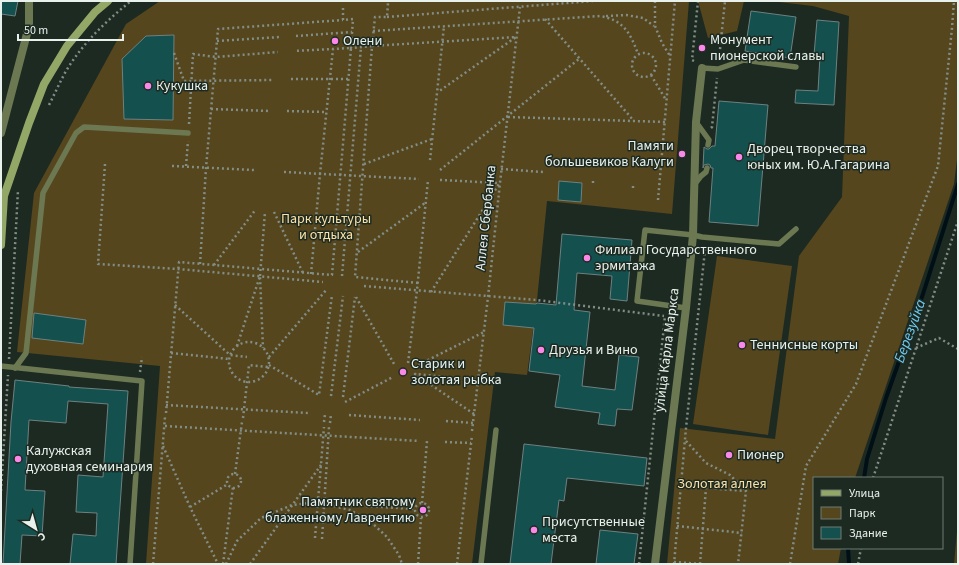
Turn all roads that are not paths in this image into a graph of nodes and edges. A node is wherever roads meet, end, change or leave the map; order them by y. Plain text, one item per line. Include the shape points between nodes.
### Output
1 (29, 1) edge
2 (108, 1) edge
3 (796, 67) dead end
4 (702, 68) joint
5 (696, 122) junction
6 (1, 133) edge
7 (188, 133) road end
8 (708, 146) dead end
9 (707, 168) dead end
10 (694, 185) junction
11 (2, 193) edge
12 (796, 229) dead end
13 (693, 235) junction
14 (1, 245) edge
15 (686, 308) junction
16 (1, 366) edge
17 (12, 367) junction
18 (496, 430) dead end
19 (130, 564) edge
20 (481, 564) edge
21 (655, 564) edge

1 - 6 street via 29,26
2 - 11 main road via 95,12 67,46 44,84
3 - 4 lane via 744,60 718,69
4 - 5 street, улица Карла Маркса
5 - 8 lane via 709,140
5 - 10 street, улица Карла Маркса
7 - 17 lane via 84,127 76,133 43,193 26,353
9 - 10 lane
10 - 13 street, улица Карла Маркса
11 - 14 main road
12 - 13 lane via 779,244
13 - 15 street, улица Карла Маркса
13 - 15 lane via 645,230 637,302
15 - 21 street, улица Карла Маркса
16 - 17 lane
17 - 19 lane via 140,381
18 - 20 lane

